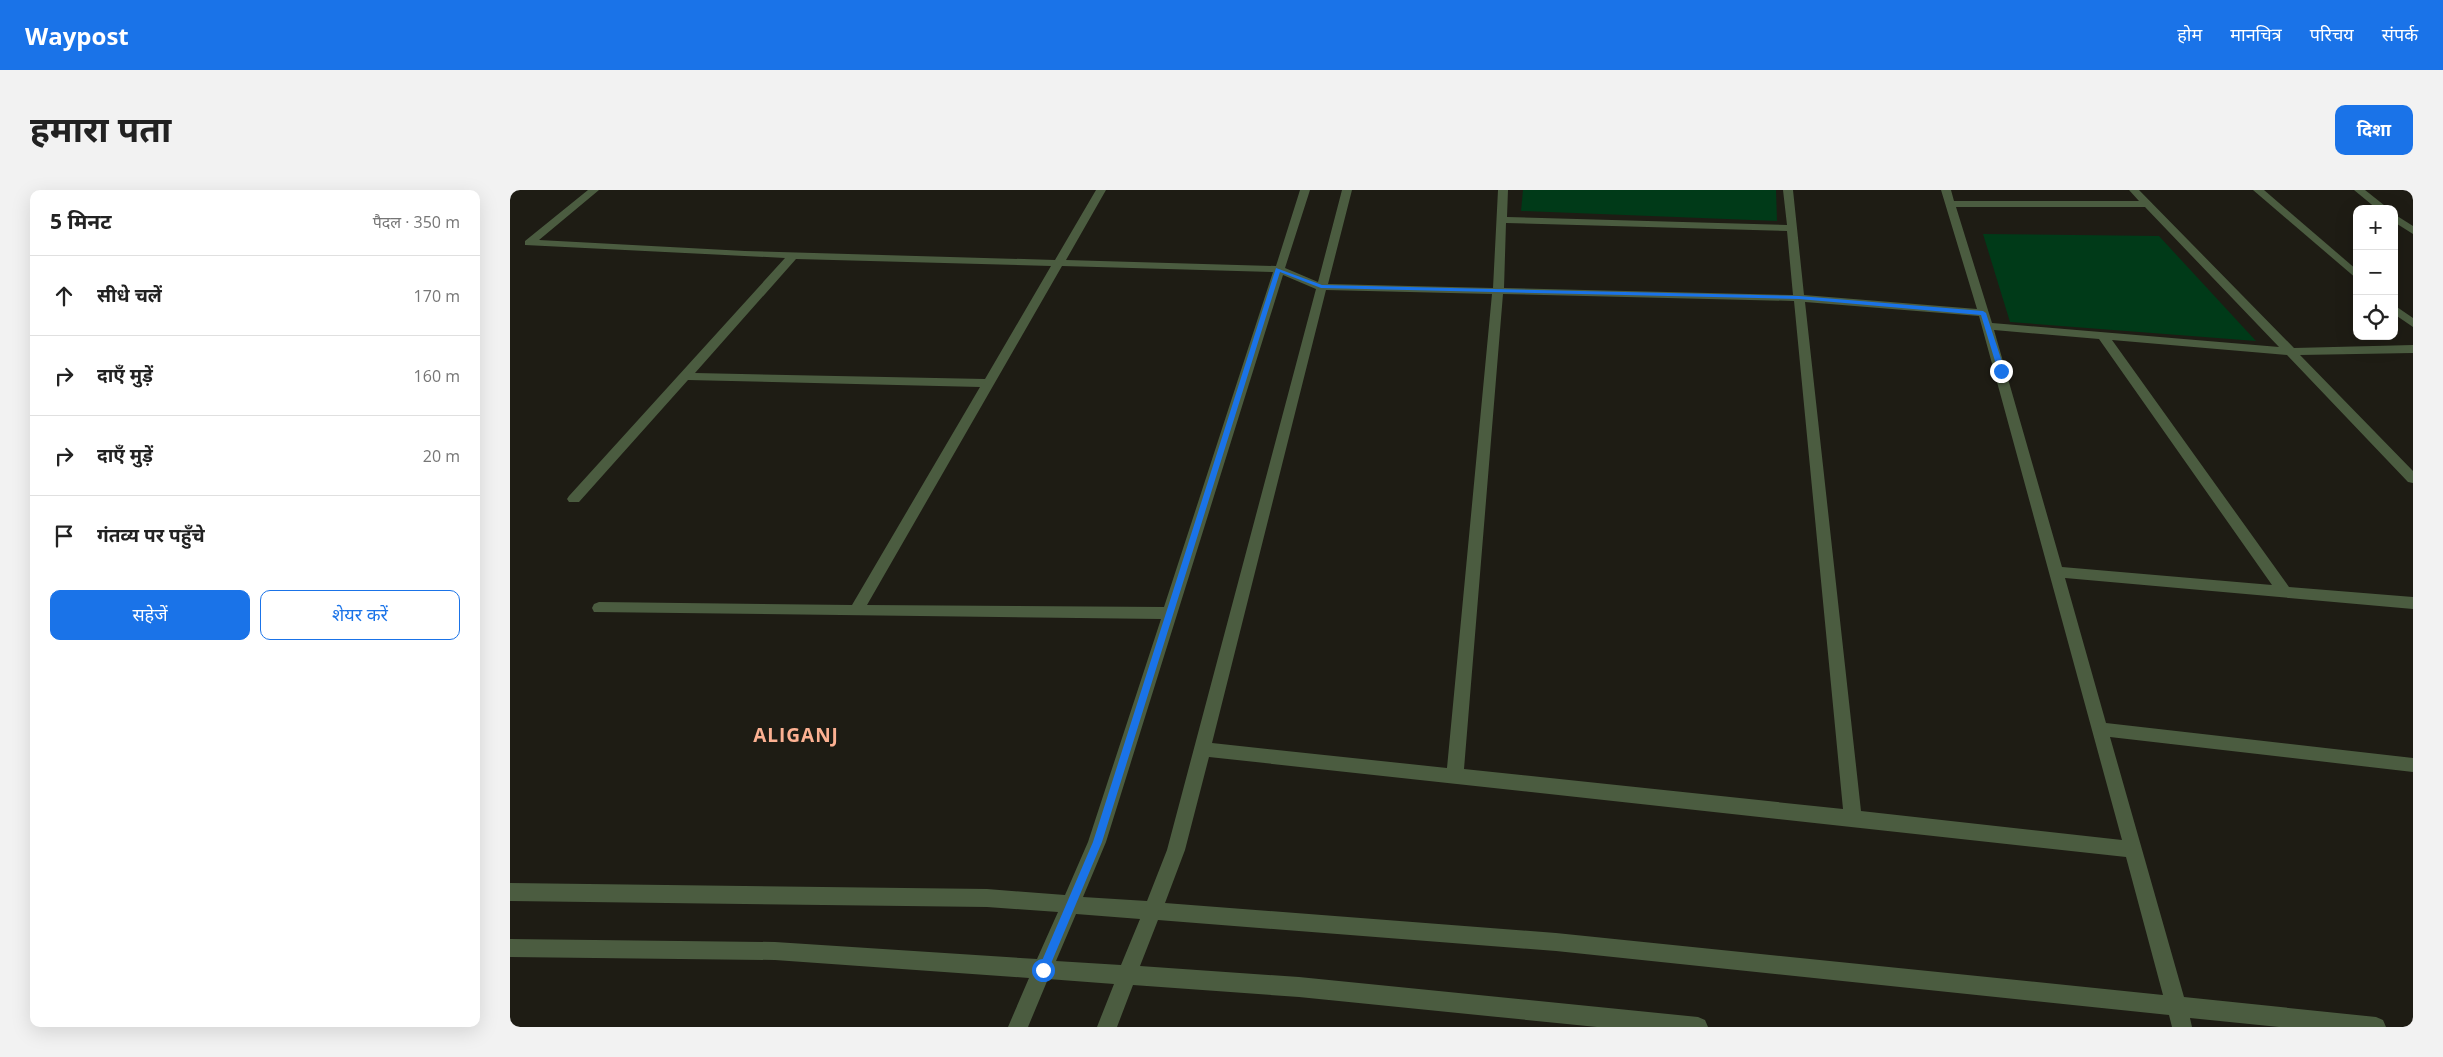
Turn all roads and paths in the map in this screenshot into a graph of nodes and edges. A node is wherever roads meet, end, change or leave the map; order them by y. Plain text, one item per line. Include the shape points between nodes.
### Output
1 (594, 190) edge
2 (1101, 190) edge
3 (1305, 190) edge
4 (1347, 190) edge
5 (1503, 190) edge
6 (1788, 190) edge
7 (2134, 190) edge
8 (2258, 190) edge
9 (2359, 190) edge
10 (1948, 197) edge
11 (2148, 204) junction
12 (2379, 205) edge
13 (1502, 220) junction
14 (2398, 220) edge
15 (1792, 228) junction
16 (2412, 229) edge
17 (794, 255) junction
18 (1061, 262) junction
19 (1278, 269) junction
20 (2353, 273) edge
21 (1321, 287) junction
22 (1498, 291) junction
23 (1799, 298) junction
24 (2398, 311) edge
25 (1985, 320) junction
26 (2413, 324) edge
27 (2103, 336) junction
28 (2413, 350) edge
29 (2292, 352) junction
30 (685, 376) junction
31 (989, 384) junction
32 (2413, 479) edge
33 (574, 499) dead end
34 (2057, 572) junction
35 (2285, 592) junction
36 (2413, 603) edge
37 (599, 608) dead end
38 (856, 610) junction
39 (1169, 614) junction
40 (2100, 729) junction
41 (1202, 750) junction
42 (2413, 765) edge
43 (1455, 776) junction
44 (1853, 818) junction
45 (2134, 850) junction
46 (510, 892) edge
47 (1071, 905) junction
48 (1153, 910) junction
49 (510, 948) edge
50 (1043, 970) junction
51 (1127, 976) junction
52 (2177, 1006) junction
53 (1608, 1022) edge
54 (1018, 1027) edge
55 (1107, 1027) edge
56 (1698, 1027) edge
57 (2182, 1027) edge
58 (2376, 1027) edge

1 - 17 street via 529,243
2 - 18 street
3 - 19 street
4 - 21 street
5 - 13 street
6 - 15 street
7 - 11 street
8 - 20 street
9 - 12 street
10 - 11 street
10 - 25 street
11 - 29 street
13 - 15 street
13 - 22 street
14 - 16 street
15 - 23 street
17 - 18 street
17 - 30 street
18 - 19 street
18 - 31 street
19 - 21 street
19 - 39 street
21 - 22 street
21 - 41 street
22 - 23 street
22 - 43 street
23 - 25 street
23 - 44 street
24 - 26 street
25 - 27 street
25 - 34 street
27 - 29 street
27 - 35 street
28 - 29 street
29 - 32 street
30 - 31 street
30 - 33 street
31 - 38 street
34 - 35 street
34 - 40 street
35 - 36 street
37 - 38 street
38 - 39 street
39 - 47 street via 1097,842
40 - 42 street
40 - 45 street
41 - 43 street
41 - 48 street via 1176,850
43 - 44 street
44 - 45 street
45 - 52 street
46 - 47 street via 988,898
47 - 48 street
47 - 50 street
48 - 51 street
48 - 52 street via 1556,942
49 - 50 street via 775,951
50 - 51 street
50 - 54 street
51 - 53 street via 1299,987
51 - 55 street
52 - 57 street
52 - 58 street
53 - 56 street

